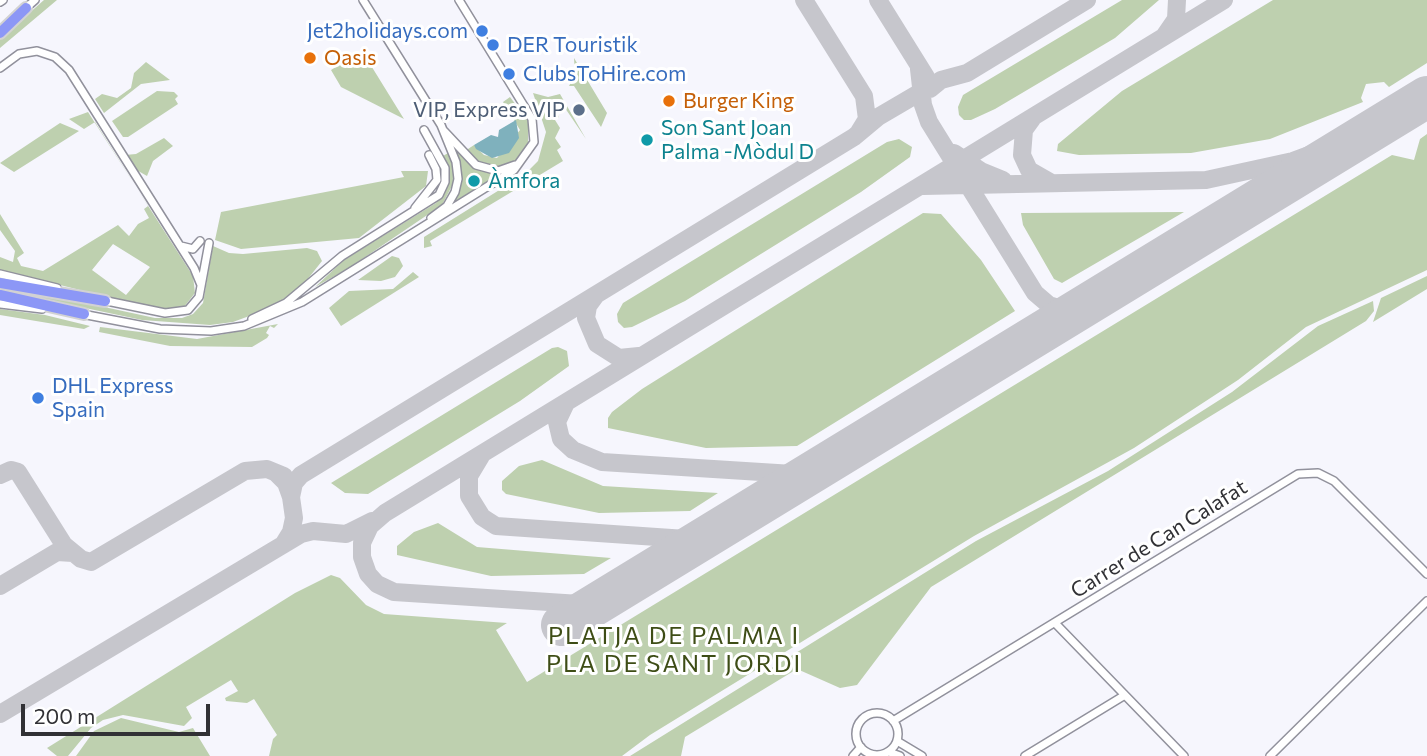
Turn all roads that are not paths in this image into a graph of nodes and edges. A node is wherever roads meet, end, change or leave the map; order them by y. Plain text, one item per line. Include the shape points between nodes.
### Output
1 (363, 0) edge
2 (459, 0) edge
3 (31, 3) edge
4 (0, 33) edge
5 (0, 68) edge
6 (443, 130) junction
7 (429, 155) dead end
8 (526, 158) junction
9 (410, 214) junction
10 (200, 241) dead end
11 (400, 242) junction
12 (209, 243) dead end
13 (180, 246) junction
14 (0, 274) edge
15 (0, 284) edge
16 (201, 285) junction
17 (0, 295) edge
18 (106, 301) junction
19 (0, 304) edge
20 (84, 314) junction
21 (244, 326) junction
22 (1427, 574) edge
23 (1427, 601) edge
24 (1055, 623) junction
25 (1125, 695) junction
26 (893, 721) junction
27 (897, 741) junction
28 (861, 747) junction
29 (889, 752) junction
30 (853, 756) edge
31 (900, 756) edge
32 (922, 756) edge
33 (1025, 756) edge
34 (1184, 756) edge
35 (1270, 756) edge

1 - 6 street
2 - 8 street via 532,119 534,142
3 - 4 highway
5 - 13 street via 13,56 31,51 64,64
6 - 8 street via 481,168 504,170
6 - 9 street via 436,139 426,133 443,164 444,182 435,198
6 - 11 street via 457,167 455,192 444,208
7 - 9 street via 436,183
8 - 11 street via 507,176
9 - 21 street via 342,256 286,303
10 - 13 street via 193,249
11 - 21 street via 289,310
12 - 16 street
13 - 16 street
14 - 18 street
15 - 18 highway
16 - 18 street via 195,304 178,313
17 - 20 highway
19 - 20 street
20 - 21 street via 183,331
22 - 24 street, Carrer de Can Calafat via 1334,481 1318,473 1298,474
23 - 35 street
24 - 25 street
24 - 26 street, Carrer de Can Calafat
25 - 33 street
25 - 34 street
26 - 27 street
26 - 28 street via 881,714 862,721 857,734
27 - 29 street
27 - 32 street
28 - 29 street via 871,754
28 - 30 street
29 - 31 street

